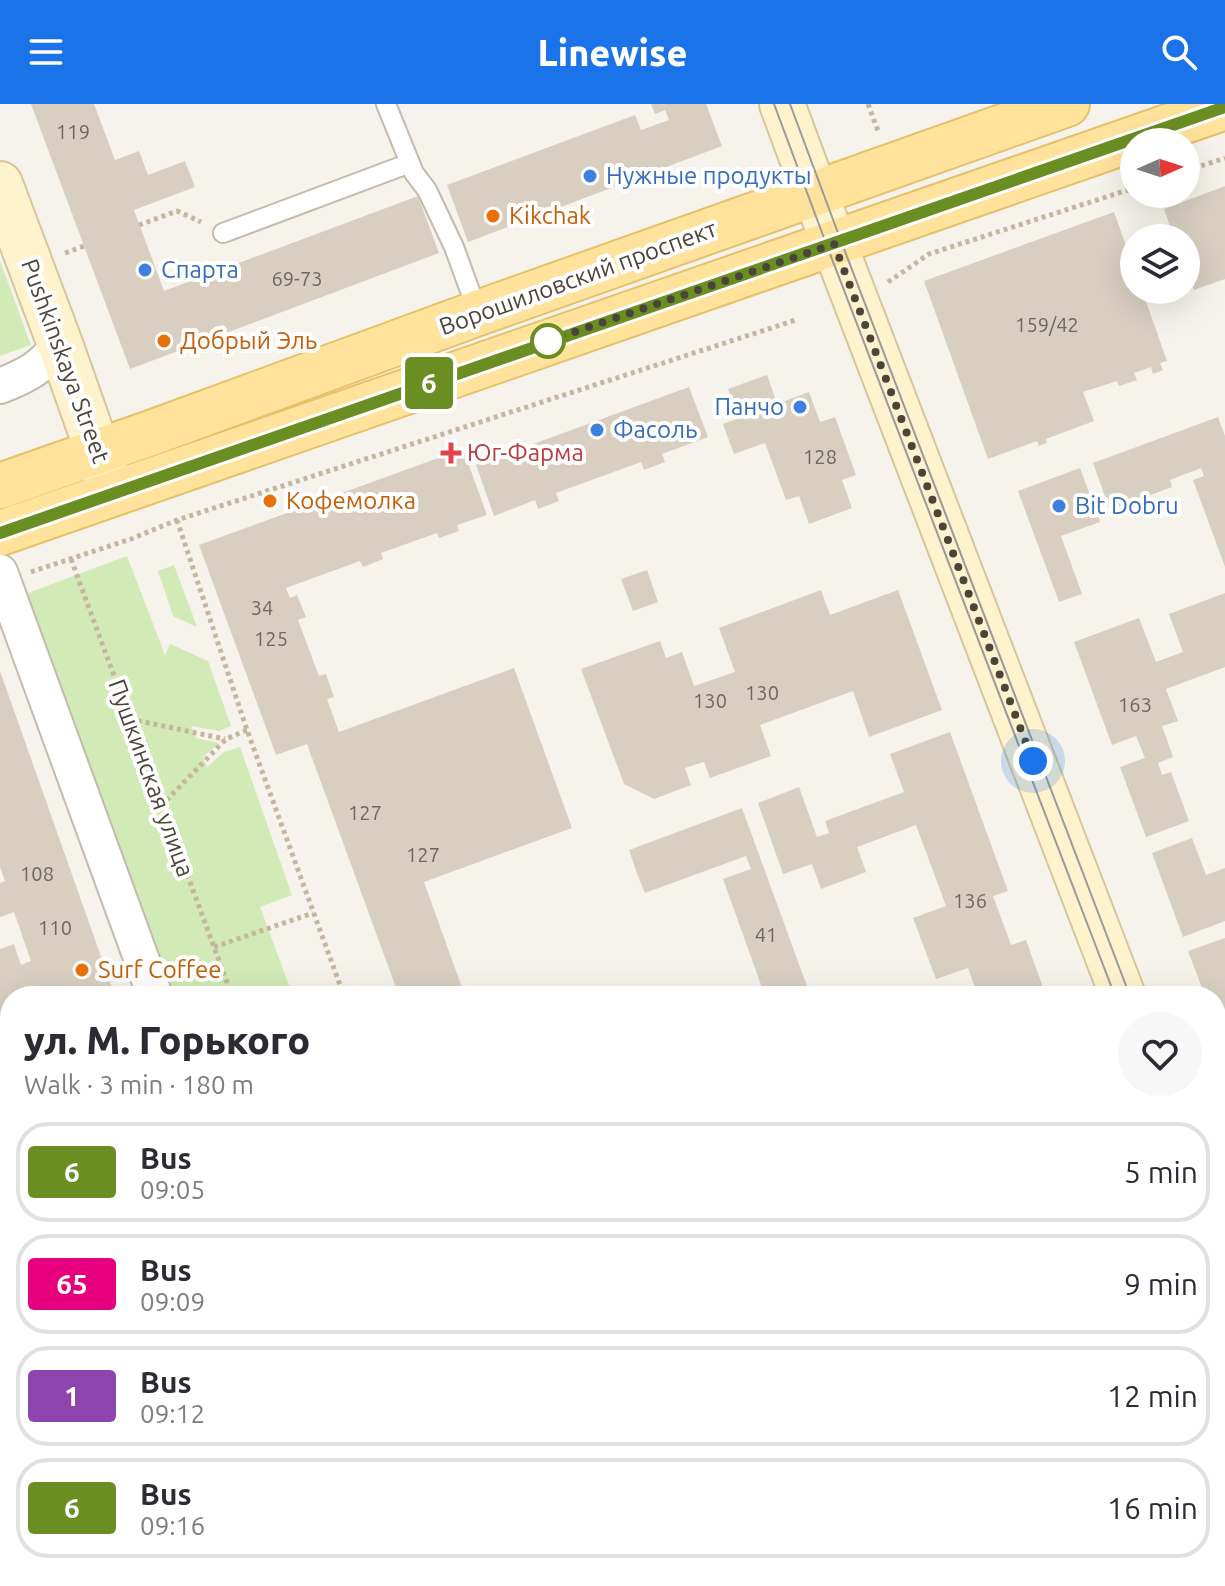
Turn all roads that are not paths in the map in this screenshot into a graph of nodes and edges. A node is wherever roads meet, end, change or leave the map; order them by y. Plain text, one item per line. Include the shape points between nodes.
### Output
1 (386, 104) edge
2 (782, 104) edge
3 (1067, 104) edge
4 (1225, 107) edge
5 (410, 163) junction
6 (0, 184) edge
7 (816, 194) junction
8 (223, 233) road end
9 (834, 244) junction
10 (478, 313) junction
11 (60, 344) junction
12 (0, 386) edge
13 (99, 452) junction
14 (0, 486) edge
15 (113, 494) junction
16 (0, 533) edge
17 (2, 577) edge
18 (151, 986) edge
19 (1119, 986) edge

1 - 5 lane
2 - 7 main road
3 - 7 main road, Ворошиловский проспект
4 - 9 main road, Ворошиловский проспект
5 - 8 lane
5 - 10 lane via 454,247
6 - 11 main road, Pushkinskaya Street
7 - 9 main road
7 - 10 main road, Ворошиловский проспект
9 - 15 main road, Ворошиловский проспект
9 - 19 main road
10 - 13 main road, Ворошиловский проспект
11 - 12 street via 31,373
11 - 13 main road, Pushkinskaya Street
13 - 14 main road, Ворошиловский проспект
13 - 15 main road, Pushkinskaya Street
15 - 16 main road, Ворошиловский проспект
17 - 18 street

